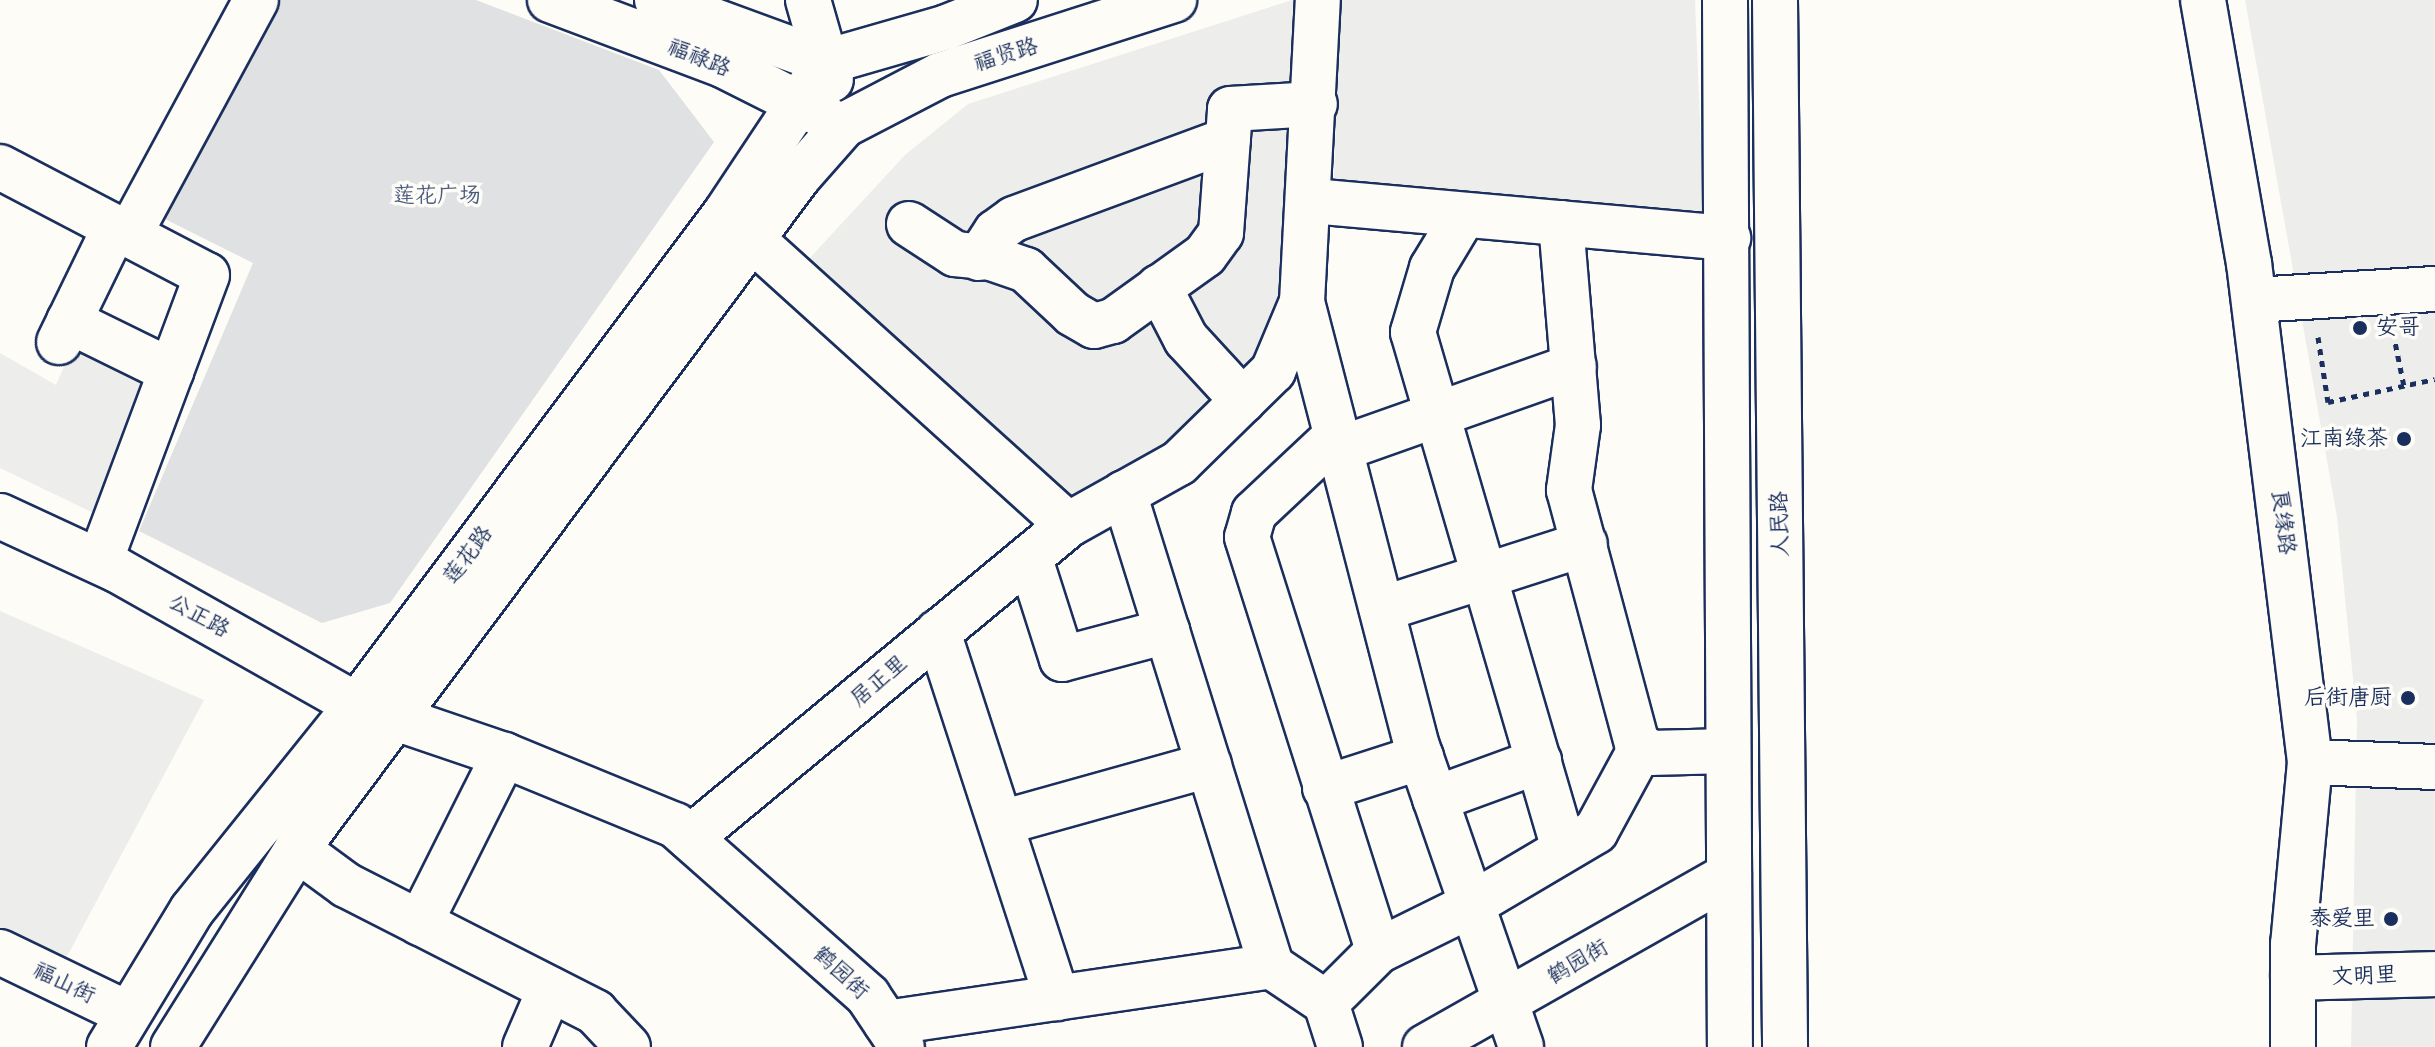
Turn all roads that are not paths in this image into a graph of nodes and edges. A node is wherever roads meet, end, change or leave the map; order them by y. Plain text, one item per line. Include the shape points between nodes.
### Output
1 (256, 0) edge
2 (550, 0) edge
3 (657, 0) edge
4 (808, 0) edge
5 (1015, 0) edge
6 (1174, 0) edge
7 (1318, 0) edge
8 (1725, 0) edge
9 (1775, 0) edge
10 (2203, 0) edge
11 (826, 62) junction
12 (799, 104) junction
13 (1315, 104) junction
14 (844, 125) junction
15 (1228, 140) junction
16 (0, 168) edge
17 (1312, 201) junction
18 (1464, 215) junction
19 (1561, 223) junction
20 (909, 224) dead end
21 (122, 231) junction
22 (1728, 238) junction
23 (754, 241) junction
24 (979, 258) junction
25 (1159, 287) junction
26 (2435, 289) edge
27 (2254, 300) junction
28 (1302, 302) junction
29 (1574, 366) junction
30 (171, 371) junction
31 (1243, 401) junction
32 (1437, 415) junction
33 (1338, 442) junction
34 (1124, 493) junction
35 (0, 516) edge
36 (1068, 525) junction
37 (1585, 544) junction
38 (1030, 559) junction
39 (100, 561) junction
40 (1485, 576) junction
41 (1382, 609) junction
42 (1167, 631) junction
43 (938, 632) junction
44 (376, 711) junction
45 (1640, 750) junction
46 (1728, 751) junction
47 (504, 755) junction
48 (1421, 757) junction
49 (1539, 761) junction
50 (2310, 762) junction
51 (1209, 765) junction
52 (2435, 767) edge
53 (1325, 788) junction
54 (1435, 799) junction
55 (1001, 823) junction
56 (690, 838) junction
57 (297, 849) junction
58 (1564, 849) junction
59 (1729, 875) junction
60 (1471, 905) junction
61 (420, 923) junction
62 (1378, 951) junction
63 (0, 952) edge
64 (1271, 966) junction
65 (2435, 974) edge
66 (2293, 978) junction
67 (550, 989) junction
68 (1057, 998) junction
69 (1326, 1003) junction
70 (1506, 1004) junction
71 (119, 1030) edge
72 (894, 1035) edge
73 (2280, 1043) edge
74 (1429, 1046) edge
75 (173, 1047) edge
76 (525, 1047) edge
77 (628, 1047) edge
78 (1340, 1047) edge
79 (1521, 1047) edge
80 (1730, 1047) edge
81 (1785, 1047) edge

1 - 21 street
2 - 12 street, 福禄路 via 723,65
3 - 11 street, 福禄路
4 - 11 street
5 - 11 street, 福贤路 via 947,27
6 - 14 street, 福贤路 via 940,75
7 - 13 street
8 - 22 street
9 - 81 street, 人民路
10 - 27 street, 良缘路
11 - 12 street, 莲花路
11 - 14 street
12 - 14 street, 福禄路
12 - 44 street, 莲花路
13 - 15 street via 1230,109
13 - 17 street
14 - 23 street, 莲花路 via 799,176
15 - 24 street via 1014,219 996,232
15 - 25 street via 1221,233 1205,255
16 - 21 street
17 - 18 street
17 - 28 street
18 - 19 street
18 - 32 street via 1432,268 1413,332
19 - 22 street
19 - 29 street
20 - 24 street via 955,254
21 - 30 street via 207,275
21 - 30 street via 64,331
22 - 46 street
23 - 36 street
23 - 44 street, 莲花路
24 - 25 street via 1026,270 1073,314 1094,326 1113,321
25 - 31 street via 1195,351
26 - 27 street
27 - 50 street, 良缘路
28 - 31 street, 居正里 via 1273,371
28 - 33 street
29 - 32 street
29 - 37 street via 1578,425 1569,490
30 - 39 street
31 - 34 street, 居正里 via 1179,463
32 - 33 street
32 - 40 street
33 - 41 street
33 - 53 street via 1254,513 1247,537
34 - 36 street, 居正里
34 - 42 street
35 - 39 street, 公正路
36 - 38 street, 居正里
37 - 40 street
37 - 45 street
38 - 42 street via 1062,659
38 - 43 street, 居正里
39 - 44 street, 公正路
40 - 41 street
40 - 49 street
41 - 48 street
42 - 51 street
43 - 55 street
43 - 56 street, 居正里
44 - 47 street, 鹤园街
44 - 57 street, 莲花路
44 - 71 street, 莲花路 via 192,910
45 - 46 street
45 - 58 street via 1596,831
46 - 59 street
47 - 56 street, 鹤园街 via 675,825
47 - 61 street
48 - 53 street
48 - 54 street
49 - 54 street
49 - 58 street
50 - 52 street
50 - 66 street, 良缘路
51 - 55 street
51 - 64 street
53 - 62 street
54 - 60 street
55 - 68 street
56 - 72 street, 鹤园街 via 868,996
57 - 61 street via 346,885
57 - 75 street, 莲花路
58 - 60 street
59 - 70 street, 鹤园街
59 - 80 street
60 - 62 street
60 - 70 street
61 - 67 street
62 - 69 street
63 - 71 street, 福山街
64 - 68 street, 鹤园街
64 - 69 street
65 - 66 street, 文明里
66 - 73 street, 良缘路
67 - 76 street
67 - 77 street via 595,1012
68 - 72 street, 鹤园街
69 - 78 street
70 - 74 street, 鹤园街
70 - 79 street

